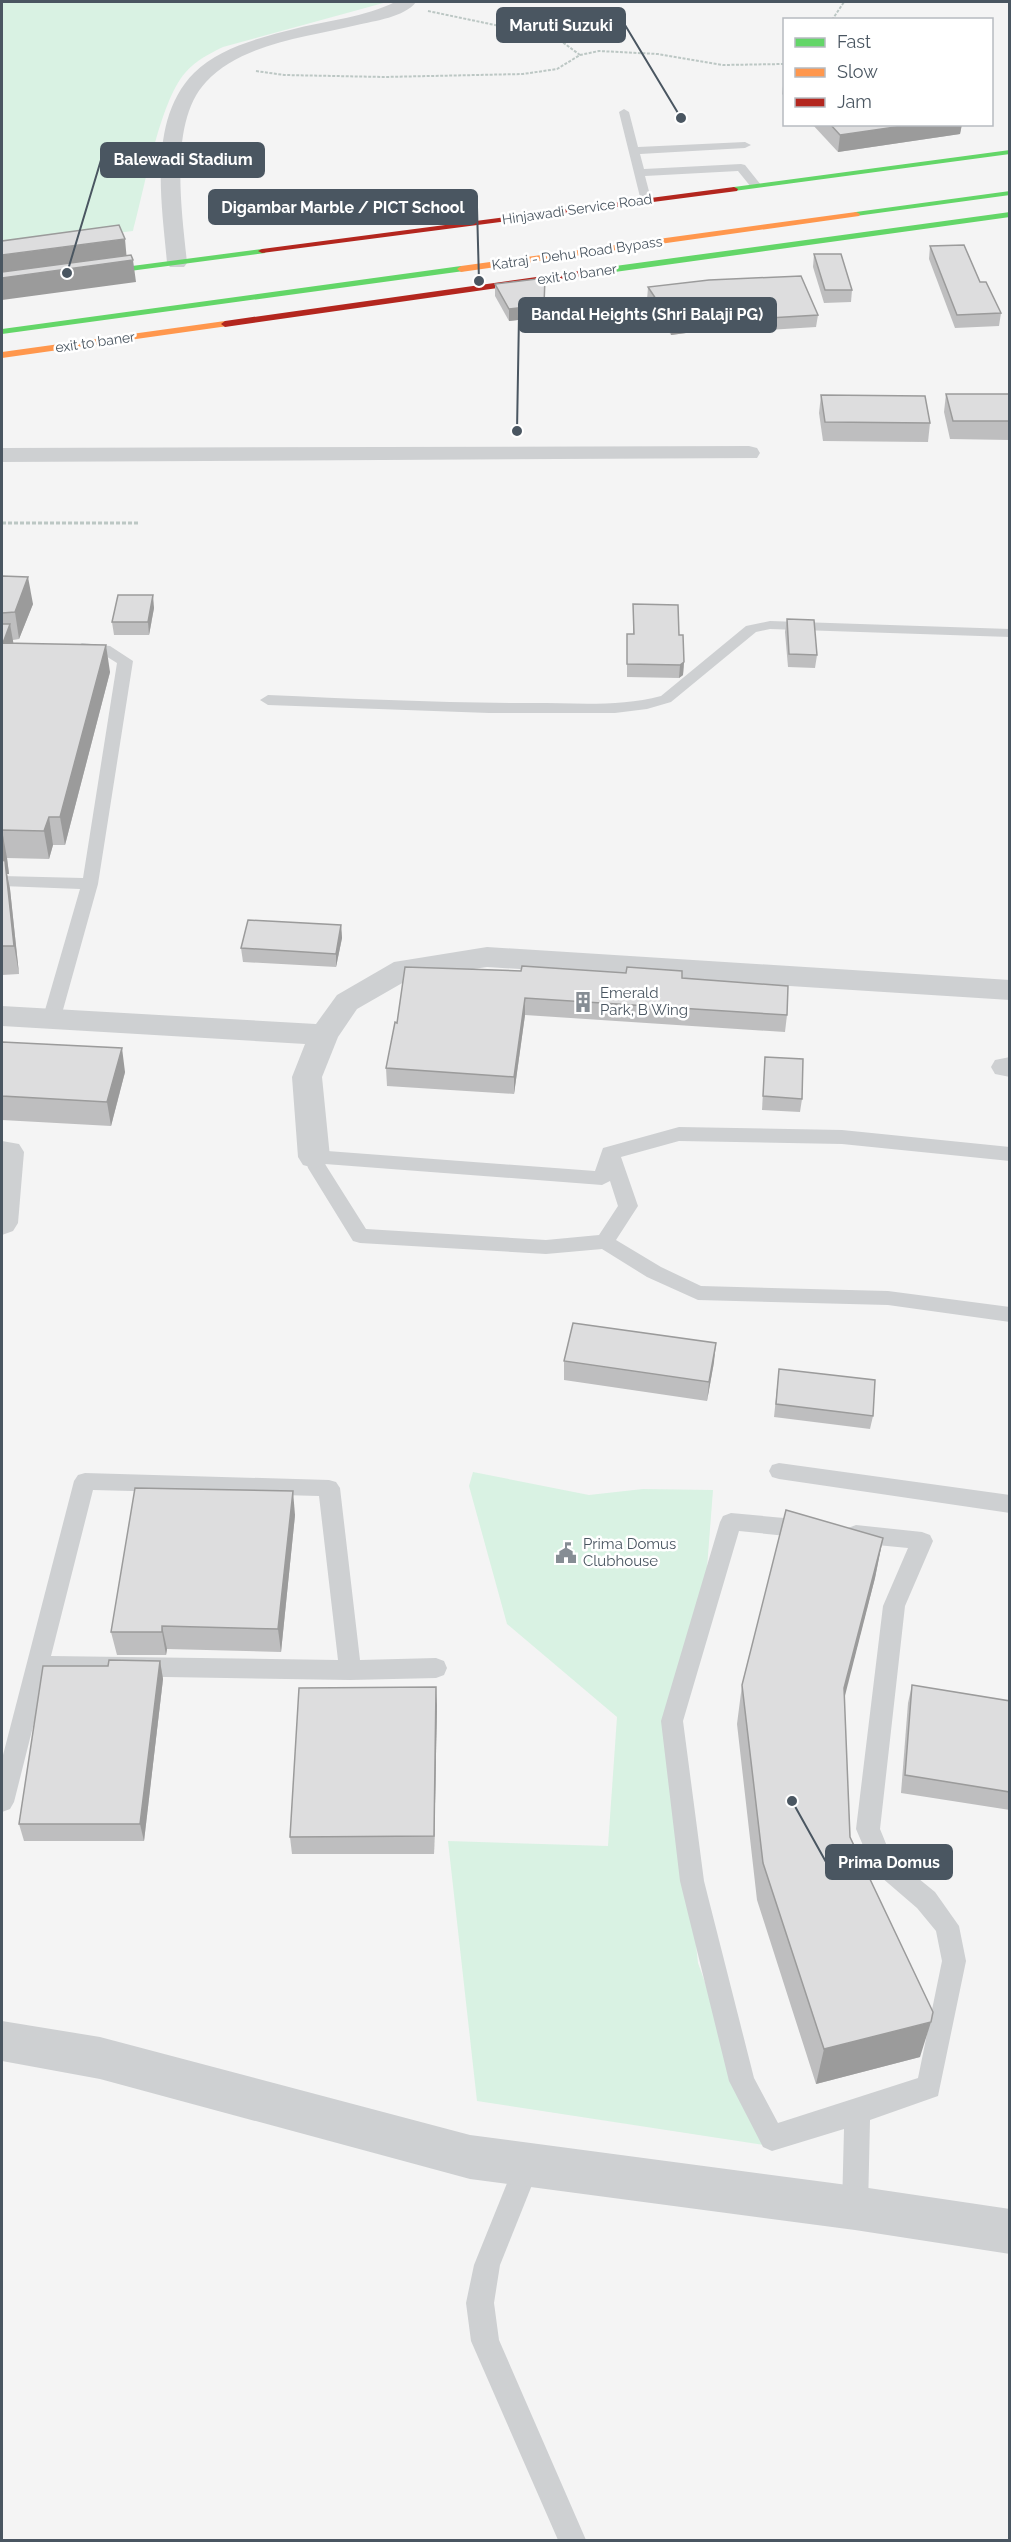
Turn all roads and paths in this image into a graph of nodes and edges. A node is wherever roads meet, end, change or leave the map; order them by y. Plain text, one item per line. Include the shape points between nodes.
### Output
1 (844, 2) edge
2 (396, 3) edge
3 (833, 18) edge
4 (580, 55) junction
5 (783, 64) edge
6 (216, 66) junction
7 (624, 112) dead end
8 (745, 145) dead end
9 (633, 150) junction
10 (1010, 152) edge
11 (638, 173) junction
12 (755, 185) junction
13 (1010, 193) edge
14 (645, 200) junction
15 (1010, 214) edge
16 (177, 263) junction
17 (455, 270) junction
18 (2, 286) edge
19 (468, 290) junction
20 (2, 332) edge
21 (2, 356) edge
22 (749, 453) dead end
23 (2, 455) edge
24 (2, 523) edge
25 (140, 524) dead end
26 (1010, 633) edge
27 (66, 647) edge
28 (268, 700) dead end
29 (2, 881) edge
30 (90, 884) junction
31 (1010, 990) edge
32 (2, 1016) edge
33 (52, 1017) junction
34 (324, 1035) junction
35 (2, 1152) edge
36 (610, 1153) junction
37 (1010, 1154) edge
38 (314, 1157) junction
39 (2, 1223) edge
40 (605, 1242) junction
41 (1010, 1315) edge
42 (779, 1471) dead end
43 (1010, 1504) edge
44 (38, 1665) junction
45 (436, 1668) dead end
46 (350, 1670) junction
47 (2, 1802) edge
48 (2, 2041) edge
49 (857, 2112) junction
50 (527, 2165) junction
51 (855, 2208) junction
52 (1010, 2232) edge
53 (572, 2541) edge

1 - 3 path
2 - 4 path via 557,38
2 - 6 street via 364,18 252,46
4 - 5 path via 630,51 723,65
4 - 6 path via 557,69 523,74 284,75
6 - 16 street via 199,78 184,100 174,134 171,197
7 - 9 lane
8 - 9 lane
9 - 11 lane
10 - 12 main road, Hinjawadi Service Road
11 - 12 lane via 741,167
11 - 14 lane
12 - 14 main road, Hinjawadi Service Road
13 - 17 main road, Katraj - Dehu Road Bypass
14 - 16 main road, Hinjawadi Service Road
15 - 19 main road, exit to baner
16 - 18 main road, Hinjawadi Service Road
17 - 19 main road
17 - 20 main road, Katraj - Dehu Road Bypass
19 - 21 main road, exit to baner
22 - 23 street
24 - 25 path
26 - 28 lane via 770,625 751,629 666,699 615,708
27 - 30 lane via 105,649 125,661
29 - 30 lane
30 - 33 lane
31 - 34 street via 487,957 404,969 347,1002
32 - 33 street
33 - 34 street
34 - 38 street via 307,1077
35 - 39 street via 8,1152
36 - 37 lane via 679,1134 842,1137
36 - 38 lane via 602,1178
36 - 40 lane via 628,1206
38 - 40 lane via 360,1236 546,1247
40 - 41 lane via 698,1293 888,1298
42 - 43 lane
44 - 46 lane
44 - 46 lane via 85,1480 329,1488
44 - 47 lane
45 - 46 lane
48 - 50 street via 100,2058 470,2157
49 - 49 lane via 929,2087 954,1961 946,1926 926,1900 882,1863 868,1829 894,1606 922,1541 730,1522 672,1721 692,1881 742,2081 771,2138
49 - 51 lane
50 - 51 street
50 - 53 lane via 487,2265 480,2303 485,2341
51 - 52 street

